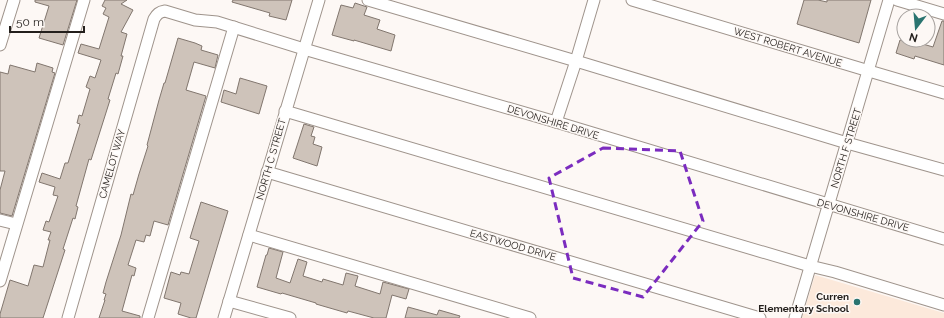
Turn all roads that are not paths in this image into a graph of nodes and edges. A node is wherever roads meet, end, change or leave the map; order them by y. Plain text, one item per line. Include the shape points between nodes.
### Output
1 (14, 0) edge
2 (84, 0) edge
3 (319, 0) edge
4 (368, 0) edge
5 (594, 0) edge
6 (632, 0) edge
7 (889, 0) edge
8 (897, 0) edge
9 (160, 12) joint
10 (944, 14) edge
11 (3, 21) edge
12 (234, 28) junction
13 (0, 45) edge
14 (304, 49) junction
15 (576, 61) junction
16 (869, 72) junction
17 (944, 93) edge
18 (285, 112) junction
19 (556, 122) junction
20 (847, 143) junction
21 (944, 170) edge
22 (267, 172) junction
23 (828, 204) junction
24 (0, 220) edge
25 (16, 224) junction
26 (248, 235) junction
27 (944, 238) edge
28 (810, 266) junction
29 (0, 281) edge
30 (229, 301) junction
31 (944, 305) edge
32 (68, 318) edge
33 (148, 318) edge
34 (224, 318) edge
35 (290, 318) edge
36 (530, 318) edge
37 (760, 318) edge
38 (795, 318) edge

1 - 11 street
2 - 25 street
3 - 14 street, NORTH C STREET
4 - 15 street
5 - 15 street
6 - 16 street, WEST ROBERT AVENUE
7 - 16 street, NORTH F STREET
8 - 10 street
9 - 12 street, DEVONSHIRE DRIVE via 217,22
9 - 32 street, CAMELOT WAY via 154,19
11 - 13 street
12 - 14 street, DEVONSHIRE DRIVE
12 - 33 street
14 - 18 street, NORTH C STREET
14 - 19 street, DEVONSHIRE DRIVE
15 - 19 street
15 - 20 street
16 - 17 street, WEST ROBERT AVENUE
16 - 20 street, NORTH F STREET
18 - 22 street, NORTH C STREET
18 - 28 street
19 - 23 street, DEVONSHIRE DRIVE
20 - 21 street
20 - 23 street, NORTH F STREET
22 - 26 street, NORTH C STREET
22 - 37 street, EASTWOOD DRIVE
23 - 27 street, DEVONSHIRE DRIVE
23 - 28 street, NORTH F STREET
24 - 25 street
25 - 29 street
26 - 30 street, NORTH C STREET
26 - 36 street
28 - 31 street
28 - 38 street, NORTH F STREET
30 - 34 street, NORTH C STREET
30 - 35 street

